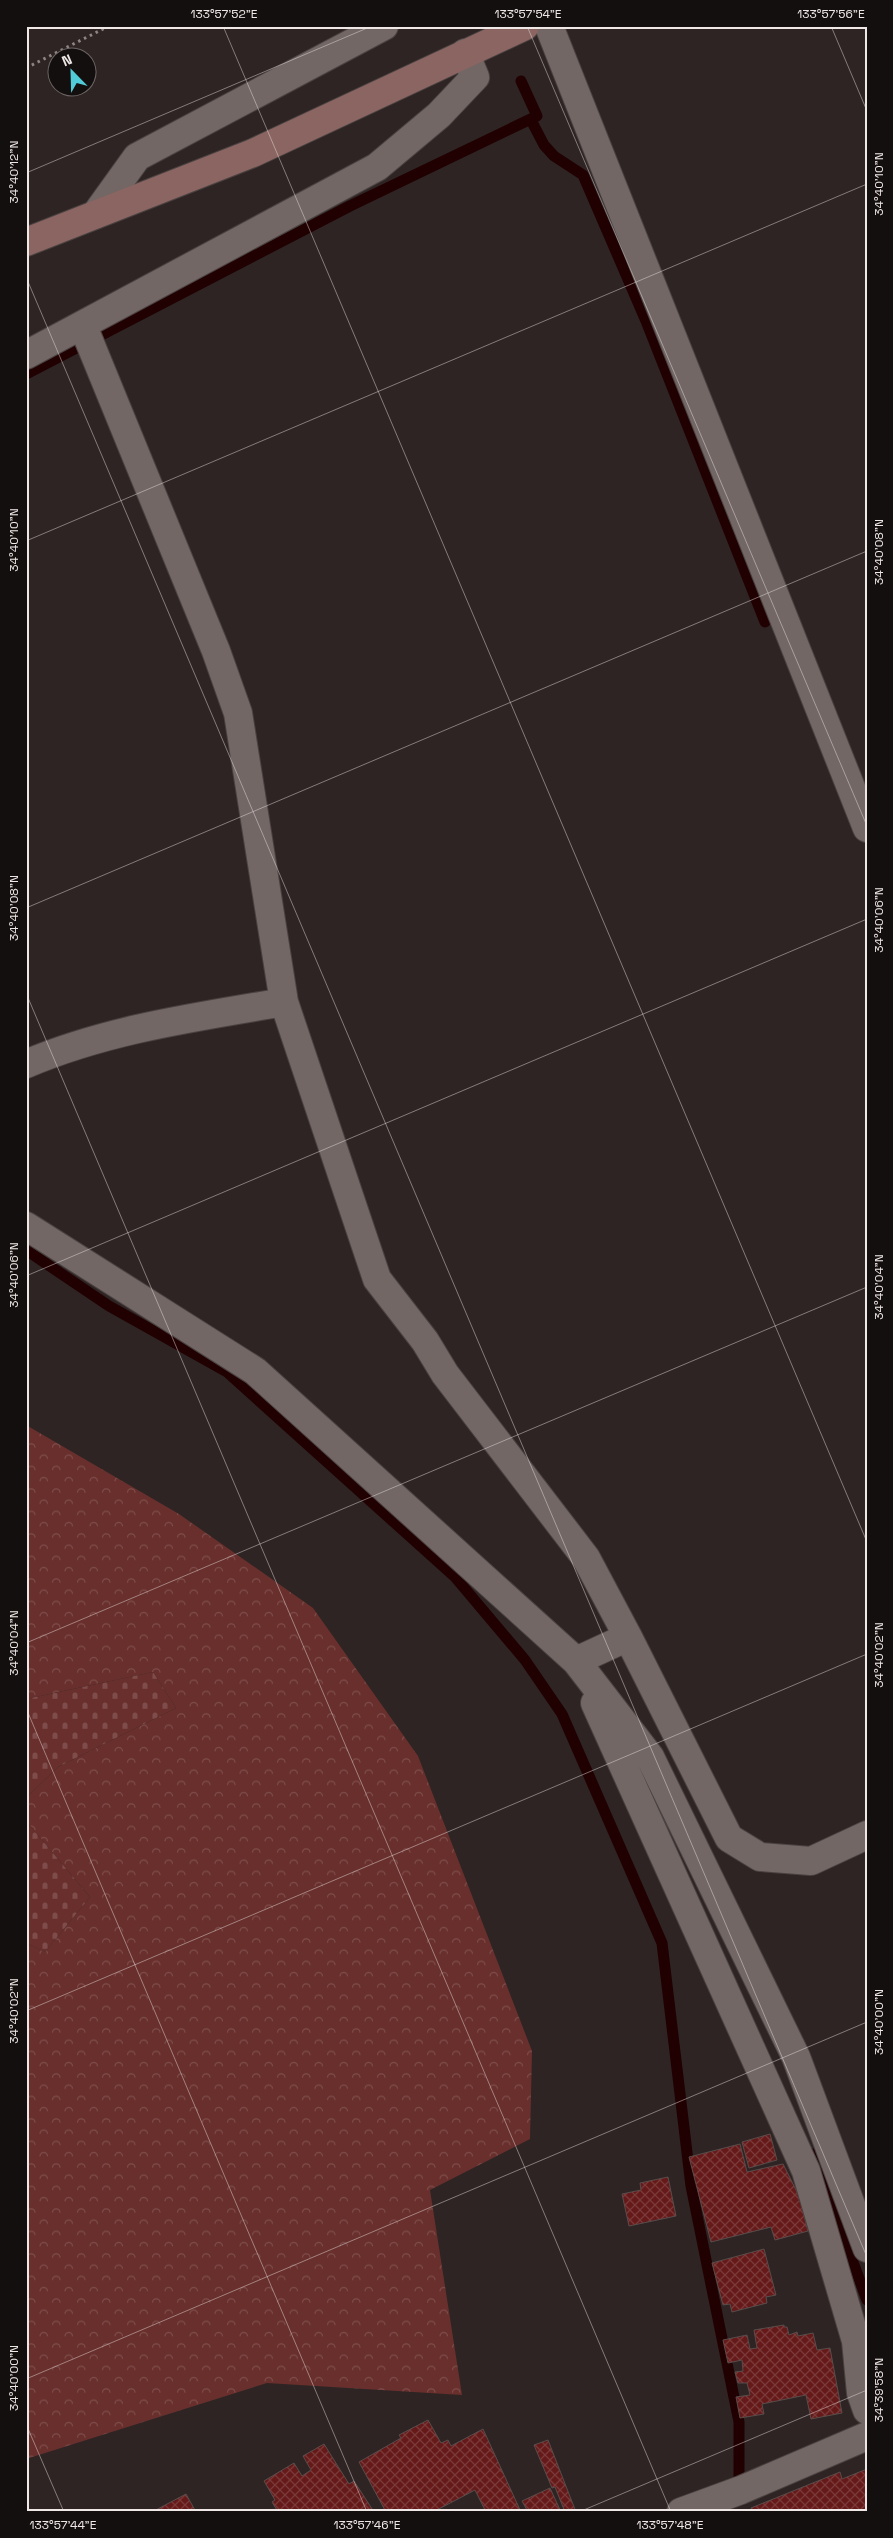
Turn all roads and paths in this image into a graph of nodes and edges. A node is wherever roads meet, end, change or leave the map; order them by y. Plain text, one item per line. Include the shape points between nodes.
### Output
1 (109, 26) edge
2 (384, 26) edge
3 (525, 26) edge
4 (549, 26) edge
5 (465, 53) junction
6 (26, 68) edge
7 (96, 214) junction
8 (26, 242) edge
9 (87, 337) junction
10 (26, 355) edge
11 (867, 828) edge
12 (284, 1002) junction
13 (26, 1064) edge
14 (26, 1226) edge
15 (628, 1637) junction
16 (576, 1661) junction
17 (867, 1835) edge
18 (857, 2207) edge
19 (867, 2248) edge
20 (867, 2410) edge
21 (867, 2436) edge
22 (681, 2512) edge

1 - 6 path
2 - 7 street via 137,157
3 - 5 street
4 - 11 street
5 - 7 street via 253,153
5 - 9 street via 475,77 439,115 377,167
7 - 8 street
9 - 10 street
9 - 12 street via 216,651 238,713
12 - 13 street via 159,1024 99,1039
12 - 15 street via 377,1279 425,1340 445,1374 586,1558
14 - 16 street via 255,1371
15 - 16 street
15 - 17 street via 729,1838 760,1857 811,1861
16 - 18 street via 650,1757 796,2057
16 - 20 street via 806,2171 856,2341 861,2393
18 - 19 street
21 - 22 street

